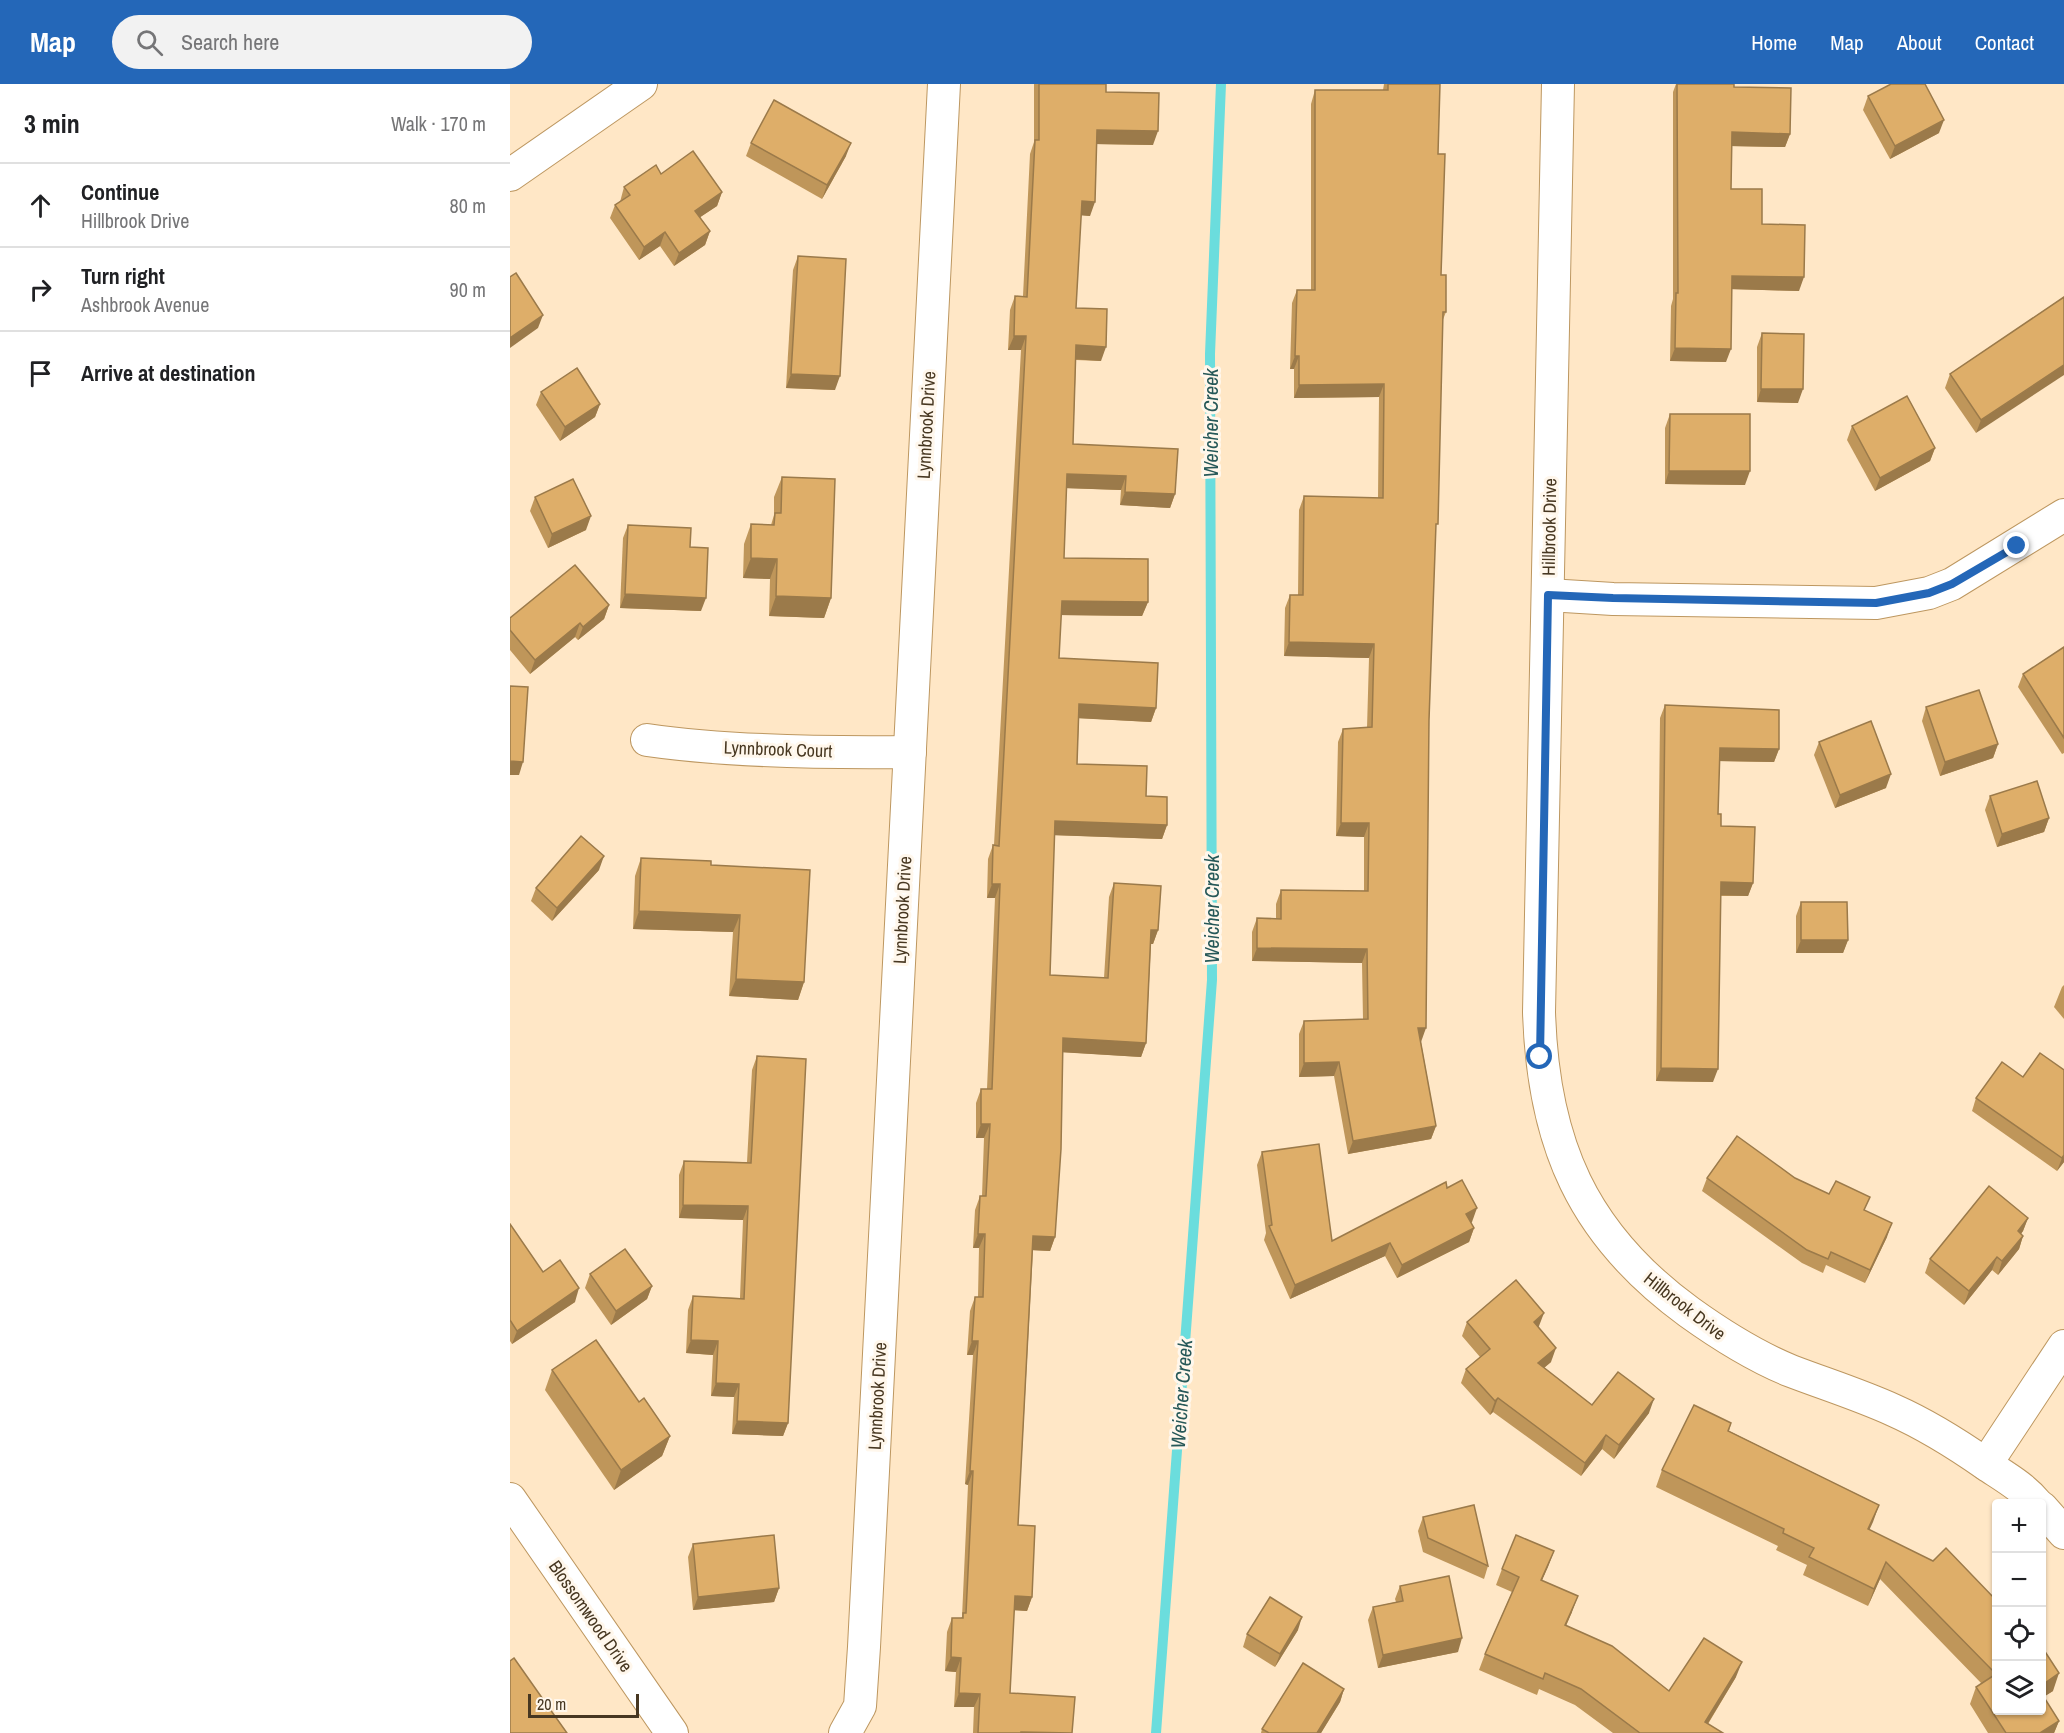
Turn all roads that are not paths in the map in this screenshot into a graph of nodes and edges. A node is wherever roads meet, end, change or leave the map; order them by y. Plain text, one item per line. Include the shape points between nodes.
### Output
1 (641, 84) edge
2 (944, 84) edge
3 (1558, 84) edge
4 (510, 175) edge
5 (2064, 515) edge
6 (1548, 595) junction
7 (647, 740) dead end
8 (910, 752) junction
9 (2064, 1346) edge
10 (1986, 1464) junction
11 (510, 1499) edge
12 (2033, 1499) edge
13 (2046, 1513) edge
14 (2064, 1533) edge
15 (672, 1733) edge
16 (845, 1733) edge

1 - 4 street
2 - 8 street, Lynnbrook Drive
3 - 6 street, Hillbrook Drive
5 - 6 street via 1952,584 1929,593 1876,603
6 - 10 street, Hillbrook Drive via 1540,1057 1546,1098 1564,1158 1584,1199 1608,1236 1655,1287 1729,1340 1788,1370 1893,1409 1945,1436
7 - 8 street, Lynnbrook Court via 677,745
8 - 16 street, Lynnbrook Drive via 864,1647 860,1706
9 - 10 street
10 - 12 street, Hillbrook Drive
11 - 15 street, Blossomwood Drive
13 - 14 street

